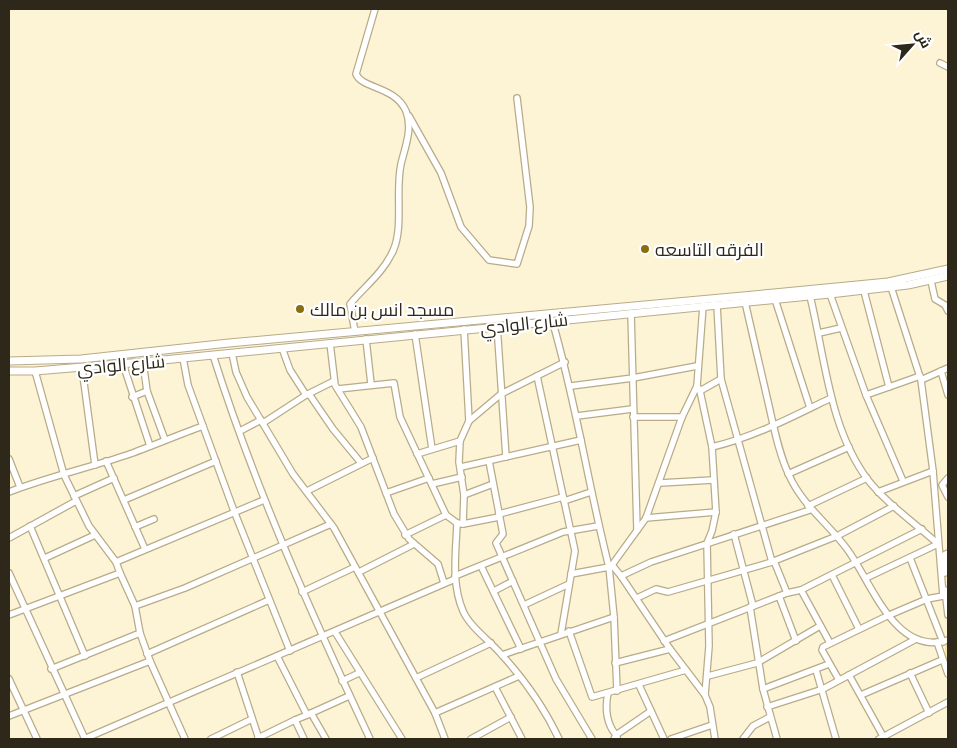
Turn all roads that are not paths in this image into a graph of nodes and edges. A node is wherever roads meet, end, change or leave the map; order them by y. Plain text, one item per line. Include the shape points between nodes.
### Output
1 (375, 9) edge
2 (940, 62) dead end
3 (948, 67) edge
4 (517, 98) dead end
5 (406, 112) junction
6 (948, 269) edge
7 (948, 276) edge
8 (931, 281) junction
9 (891, 287) junction
10 (864, 290) junction
11 (830, 294) junction
12 (774, 296) junction
13 (810, 296) junction
14 (745, 302) junction
15 (717, 305) junction
16 (947, 305) edge
17 (703, 306) junction
18 (948, 311) edge
19 (631, 313) junction
20 (557, 318) junction
21 (497, 325) junction
22 (841, 328) junction
23 (464, 329) junction
24 (355, 332) junction
25 (819, 333) junction
26 (415, 334) junction
27 (366, 339) junction
28 (330, 343) junction
29 (282, 348) junction
30 (232, 353) junction
31 (213, 355) junction
32 (183, 358) junction
33 (9, 360) edge
34 (143, 362) junction
35 (565, 362) junction
36 (123, 364) junction
37 (697, 366) junction
38 (82, 368) junction
39 (948, 368) edge
40 (9, 371) edge
41 (35, 371) junction
42 (941, 371) junction
43 (537, 376) junction
44 (633, 378) junction
45 (921, 378) junction
46 (721, 379) junction
47 (334, 381) junction
48 (371, 384) junction
49 (571, 386) junction
50 (889, 387) junction
51 (338, 388) junction
52 (699, 388) junction
53 (147, 391) junction
54 (501, 394) junction
55 (308, 395) junction
56 (866, 395) junction
57 (948, 395) edge
58 (132, 397) junction
59 (831, 398) junction
60 (810, 408) junction
61 (632, 409) junction
62 (577, 416) junction
63 (633, 417) junction
64 (682, 417) junction
65 (469, 421) junction
66 (262, 422) junction
67 (203, 426) junction
68 (774, 426) junction
69 (240, 431) junction
70 (165, 440) junction
71 (581, 440) junction
72 (460, 441) junction
73 (736, 441) junction
74 (553, 445) junction
75 (150, 446) junction
76 (712, 447) junction
77 (849, 447) junction
78 (432, 449) junction
79 (417, 454) junction
80 (373, 458) junction
81 (506, 458) junction
82 (9, 459) edge
83 (106, 461) junction
84 (489, 461) junction
85 (216, 462) junction
86 (361, 463) junction
87 (95, 465) junction
88 (461, 467) junction
89 (933, 471) junction
90 (788, 474) junction
91 (64, 475) junction
92 (462, 477) junction
93 (114, 478) junction
94 (867, 478) junction
95 (948, 478) edge
96 (713, 480) junction
97 (430, 481) junction
98 (903, 482) junction
99 (660, 483) junction
100 (493, 484) junction
101 (20, 488) junction
102 (307, 491) junction
103 (9, 492) edge
104 (591, 492) junction
105 (878, 492) junction
106 (386, 493) junction
107 (464, 495) junction
108 (948, 497) edge
109 (75, 498) junction
110 (563, 499) junction
111 (124, 500) junction
112 (264, 500) junction
113 (894, 506) junction
114 (809, 508) junction
115 (234, 512) junction
116 (716, 512) junction
117 (446, 515) junction
118 (499, 516) junction
119 (646, 518) junction
120 (154, 519) dead end
121 (460, 523) junction
122 (331, 524) junction
123 (30, 526) junction
124 (598, 526) junction
125 (762, 526) junction
126 (135, 527) junction
127 (922, 529) junction
128 (570, 530) junction
129 (637, 530) junction
130 (734, 534) junction
131 (95, 535) junction
132 (405, 535) junction
133 (837, 536) junction
134 (9, 538) edge
135 (706, 543) junction
136 (414, 544) junction
137 (938, 544) junction
138 (282, 546) junction
139 (145, 549) junction
140 (948, 553) edge
141 (502, 557) junction
142 (45, 558) junction
143 (910, 558) junction
144 (251, 559) junction
145 (116, 562) junction
146 (773, 562) junction
147 (856, 562) junction
148 (481, 566) junction
149 (610, 566) junction
150 (357, 569) junction
151 (743, 570) junction
152 (9, 573) edge
153 (120, 573) junction
154 (571, 574) junction
155 (832, 575) junction
156 (621, 576) junction
157 (455, 578) junction
158 (866, 578) junction
159 (946, 578) edge
160 (708, 580) junction
161 (513, 581) junction
162 (444, 583) junction
163 (569, 584) junction
164 (801, 590) junction
165 (494, 591) junction
166 (302, 592) junction
167 (787, 593) junction
168 (60, 595) junction
169 (779, 596) junction
170 (637, 598) junction
171 (927, 599) junction
172 (269, 600) junction
173 (524, 605) junction
174 (134, 606) junction
175 (751, 607) junction
176 (24, 609) junction
177 (379, 611) junction
178 (9, 615) edge
179 (948, 615) edge
180 (887, 616) junction
181 (614, 617) junction
182 (709, 623) junction
183 (820, 626) junction
184 (859, 629) junction
185 (569, 631) junction
186 (335, 632) junction
187 (140, 633) junction
188 (561, 634) junction
189 (322, 638) junction
190 (916, 639) junction
191 (664, 641) junction
192 (943, 641) edge
193 (540, 642) junction
194 (796, 642) junction
195 (491, 643) junction
196 (830, 643) junction
197 (521, 649) junction
198 (670, 649) junction
199 (290, 651) junction
200 (147, 654) junction
201 (502, 655) junction
202 (85, 656) junction
203 (277, 656) junction
204 (942, 660) junction
205 (150, 661) junction
206 (757, 662) junction
207 (615, 663) junction
208 (830, 664) junction
209 (52, 669) junction
210 (686, 670) junction
211 (816, 670) junction
212 (237, 672) junction
213 (360, 673) junction
214 (910, 673) junction
215 (948, 674) edge
216 (849, 675) junction
217 (519, 676) junction
218 (708, 676) junction
219 (416, 678) junction
220 (9, 680) edge
221 (839, 680) junction
222 (342, 681) junction
223 (639, 685) junction
224 (495, 687) junction
225 (823, 689) junction
226 (763, 690) junction
227 (617, 691) junction
228 (608, 693) junction
229 (64, 695) junction
230 (705, 695) junction
231 (861, 695) junction
232 (349, 696) junction
233 (948, 702) edge
234 (170, 704) junction
235 (767, 707) junction
236 (24, 711) junction
237 (651, 711) junction
238 (435, 713) junction
239 (929, 713) junction
240 (309, 714) junction
241 (9, 716) edge
242 (511, 717) junction
243 (770, 717) junction
244 (252, 719) junction
245 (294, 720) junction
246 (712, 725) junction
247 (616, 738) edge
248 (881, 738) edge
249 (37, 739) edge
250 (85, 739) edge
251 (185, 739) edge
252 (211, 739) edge
253 (259, 739) edge
254 (304, 739) edge
255 (326, 739) edge
256 (370, 739) edge
257 (399, 739) edge
258 (445, 739) edge
259 (471, 739) edge
260 (522, 739) edge
261 (559, 739) edge
262 (592, 739) edge
263 (664, 739) edge
264 (671, 739) edge
265 (715, 739) edge
266 (743, 739) edge
267 (777, 739) edge
268 (836, 739) edge

1 - 5 street via 356,74 362,81 392,94
2 - 3 street
4 - 5 street via 530,207 529,226 517,264 489,260 461,227 434,158
5 - 24 street via 408,135 398,185 395,248 377,276 350,304
6 - 12 main road, شارع الوادي via 895,281
7 - 8 main road, شارع الوادي
8 - 9 main road, شارع الوادي
8 - 16 street via 935,299
9 - 10 main road, شارع الوادي
9 - 45 street
10 - 11 main road, شارع الوادي
10 - 50 street
11 - 13 main road, شارع الوادي
11 - 22 street
12 - 13 main road, شارع الوادي
12 - 14 main road, شارع الوادي
12 - 20 main road, شارع الوادي
12 - 60 street
13 - 25 street
14 - 15 main road, شارع الوادي
14 - 68 street
15 - 17 main road, شارع الوادي
15 - 46 street
16 - 18 street
17 - 19 main road, شارع الوادي
17 - 37 street
19 - 20 main road, شارع الوادي
19 - 44 street
20 - 21 main road, شارع الوادي
20 - 24 main road, شارع الوادي
20 - 35 street
21 - 23 main road, شارع الوادي
21 - 54 street
22 - 25 street
22 - 56 street
23 - 26 main road, شارع الوادي
23 - 65 street
24 - 33 main road, شارع الوادي via 81,359
25 - 59 street
26 - 27 main road, شارع الوادي
26 - 78 street
27 - 28 main road, شارع الوادي
27 - 48 street
28 - 29 main road, شارع الوادي
28 - 47 street
29 - 30 main road, شارع الوادي
29 - 55 street via 290,370
30 - 31 main road, شارع الوادي
30 - 66 street via 241,386
31 - 32 main road, شارع الوادي
31 - 69 street
32 - 34 main road, شارع الوادي
32 - 67 street via 188,385
34 - 36 main road, شارع الوادي
34 - 53 street
35 - 43 street
35 - 49 street
36 - 38 main road, شارع الوادي
36 - 58 street
37 - 44 street
37 - 52 street
38 - 41 main road, شارع الوادي
38 - 87 street
39 - 42 street
40 - 41 main road, شارع الوادي
41 - 91 street
42 - 45 street
42 - 57 street
43 - 54 street
43 - 74 street
44 - 49 street
44 - 61 street
45 - 50 street
45 - 89 street
46 - 52 street
46 - 73 street
47 - 51 street
47 - 55 street
48 - 51 street
48 - 79 street via 394,383 398,413
49 - 62 street
50 - 56 street
51 - 80 street via 361,427
52 - 64 street
52 - 76 street
53 - 58 street
53 - 70 street
54 - 65 street
54 - 81 street
55 - 66 street
55 - 86 street
56 - 98 street
58 - 75 street
59 - 60 street
59 - 77 street
60 - 68 street
61 - 62 street
61 - 63 street
62 - 71 street
63 - 64 street
63 - 129 street
64 - 99 street
65 - 72 street
66 - 69 street
66 - 102 street
67 - 70 street
67 - 85 street
68 - 73 street
68 - 90 street
69 - 112 street
70 - 75 street
71 - 74 street
71 - 104 street
72 - 78 street
72 - 88 street
73 - 76 street
73 - 125 street
74 - 81 street
74 - 110 street
75 - 83 street
76 - 96 street
77 - 90 street
77 - 94 street
78 - 79 street
79 - 97 street
80 - 86 street
80 - 106 street
81 - 84 street
82 - 101 street
83 - 87 street
83 - 93 street
84 - 88 street
84 - 100 street
85 - 111 street
85 - 115 street
86 - 102 street
87 - 91 street
88 - 92 street
89 - 98 street
89 - 137 street
90 - 114 street
91 - 101 street
91 - 109 street
92 - 97 street
92 - 107 street
93 - 109 street
93 - 111 street
94 - 105 street
94 - 114 street
95 - 108 street via 942,483
96 - 99 street
96 - 116 street
97 - 106 street
97 - 117 street
98 - 105 street
99 - 119 street
100 - 107 street
100 - 118 street
101 - 103 street
102 - 122 street
104 - 110 street
104 - 124 street
105 - 113 street
106 - 132 street
107 - 121 street
109 - 123 street
109 - 131 street
110 - 118 street
110 - 128 street
111 - 126 street
112 - 115 street
112 - 138 street
113 - 127 street
113 - 133 street
114 - 125 street
114 - 133 street
115 - 139 street
115 - 144 street
116 - 119 street
116 - 135 street
117 - 121 street
117 - 132 street
118 - 121 street
118 - 141 street via 503,534 496,541
119 - 129 street
120 - 126 street
121 - 157 street
122 - 138 street
122 - 150 street
123 - 134 street
123 - 142 street
124 - 128 street
124 - 149 street
125 - 130 street
125 - 146 street
126 - 139 street
127 - 137 street
127 - 147 street
128 - 141 street
128 - 154 street via 575,551
129 - 149 street
130 - 135 street
130 - 151 street
131 - 142 street
131 - 145 street
132 - 136 street
133 - 146 street
133 - 147 street
135 - 156 street
135 - 160 street
136 - 150 street
136 - 162 street via 435,561
137 - 143 street
137 - 171 street via 943,596
138 - 144 street
138 - 166 street
139 - 145 street
140 - 159 street via 944,555
141 - 148 street
141 - 161 street
142 - 168 street
143 - 158 street
143 - 171 street
144 - 172 street
144 - 174 street via 186,588
145 - 153 street
146 - 151 street
146 - 167 street
147 - 155 street
147 - 158 street
148 - 157 street
148 - 165 street
149 - 154 street
149 - 156 street
149 - 181 street
150 - 166 street
150 - 177 street
151 - 160 street
151 - 175 street
152 - 176 street
153 - 168 street
153 - 174 street
154 - 163 street
155 - 164 street
155 - 184 street
156 - 170 street
157 - 162 street
157 - 195 street via 464,612
158 - 180 street
159 - 179 street
160 - 170 street via 668,592 652,590
160 - 182 street
161 - 165 street
161 - 173 street
162 - 177 street
163 - 173 street
163 - 188 street
164 - 167 street
164 - 183 street
165 - 197 street
166 - 189 street
167 - 169 street
168 - 176 street
168 - 202 street
169 - 175 street
169 - 194 street
170 - 191 street
171 - 180 street
171 - 192 street
172 - 199 street
172 - 200 street
173 - 193 street
174 - 187 street
175 - 182 street
175 - 206 street
176 - 178 street
176 - 209 street
177 - 186 street
177 - 219 street
180 - 184 street
180 - 190 street
181 - 185 street
181 - 207 street
182 - 191 street
182 - 218 street
183 - 194 street
183 - 196 street
184 - 196 street
185 - 188 street
185 - 228 street via 590,696
186 - 189 street
186 - 213 street
187 - 200 street
187 - 202 street
188 - 193 street
189 - 199 street
189 - 222 street
190 - 192 street
190 - 216 street
191 - 198 street
192 - 204 street
193 - 197 street
193 - 262 street via 565,697
194 - 206 street
195 - 201 street
195 - 219 street
196 - 208 street via 822,648
197 - 201 street
198 - 207 street
198 - 210 street
199 - 203 street
200 - 205 street
201 - 217 street
202 - 209 street
203 - 212 street
203 - 240 street
204 - 214 street
204 - 215 street
205 - 229 street
205 - 234 street
206 - 218 street
206 - 226 street
207 - 227 street
208 - 211 street
208 - 221 street
209 - 229 street
210 - 223 street
210 - 230 street
211 - 225 street
211 - 226 street
212 - 234 street
212 - 244 street
213 - 222 street
213 - 257 street
214 - 231 street
214 - 239 street
216 - 221 street
216 - 231 street
217 - 224 street
217 - 261 street via 545,710
218 - 230 street
219 - 238 street
220 - 236 street
221 - 225 street
222 - 232 street
223 - 227 street
223 - 237 street
224 - 238 street
224 - 242 street
225 - 235 street
225 - 268 street
226 - 235 street
227 - 228 street
228 - 247 street via 607,716
229 - 236 street
229 - 250 street
230 - 246 street
231 - 248 street
232 - 240 street
232 - 256 street
233 - 239 street
234 - 250 street
234 - 251 street
235 - 243 street
236 - 241 street
236 - 249 street
237 - 247 street
237 - 263 street
238 - 258 street
239 - 248 street
240 - 245 street
240 - 255 street
242 - 259 street
242 - 260 street
243 - 266 street via 753,726
243 - 267 street
244 - 252 street
244 - 253 street
245 - 253 street
245 - 254 street
246 - 264 street
246 - 265 street

